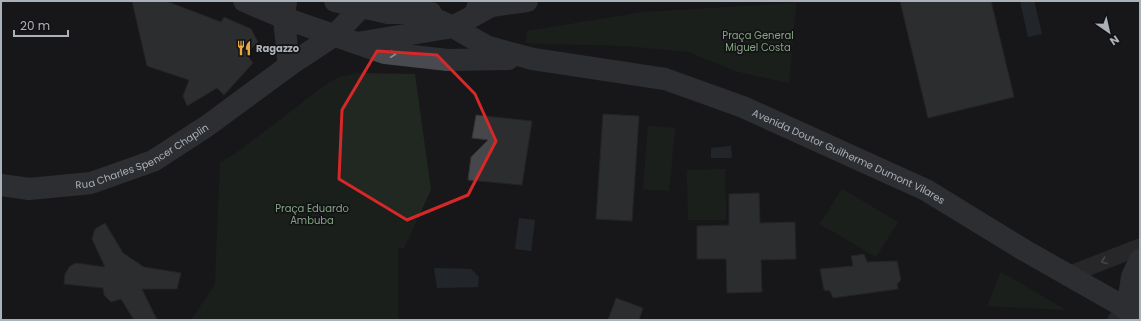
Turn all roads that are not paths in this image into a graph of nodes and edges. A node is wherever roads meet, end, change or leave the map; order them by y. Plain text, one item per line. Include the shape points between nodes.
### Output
1 (244, 1) edge
2 (527, 1) edge
3 (348, 2) edge
4 (491, 6) junction
5 (418, 7) edge
6 (285, 9) edge
7 (453, 27) junction
8 (326, 32) junction
9 (356, 43) junction
10 (533, 59) junction
11 (292, 60) junction
12 (1, 185) edge
13 (1140, 247) edge
14 (1140, 260) edge
15 (1068, 275) junction
16 (1127, 315) edge

1 - 6 main road, Avenida Doutor Guilherme Dumont Vilares
2 - 4 main road
3 - 5 main road via 388,13
3 - 8 main road, Rua Charles Spencer Chaplin
4 - 5 main road
4 - 7 main road
5 - 7 main road, Avenida Doutor Guilherme Dumont Vilares
6 - 8 main road, Avenida Doutor Guilherme Dumont Vilares
6 - 11 main road
7 - 9 main road
7 - 10 main road, Avenida Doutor Guilherme Dumont Vilares via 488,47
8 - 9 main road, Avenida Doutor Guilherme Dumont Vilares
8 - 11 main road, Rua Charles Spencer Chaplin
9 -> 10 main road, Avenida Doutor Guilherme Dumont Vilares via 384,53 448,60
9 - 11 main road
10 - 15 main road, Avenida Doutor Guilherme Dumont Vilares via 665,79 743,107 926,190
11 - 12 main road, Rua Charles Spencer Chaplin via 268,82 153,161 91,183 29,189
13 -> 15 street
14 - 16 main road via 1132,277
15 - 16 main road, Avenida Doutor Guilherme Dumont Vilares

